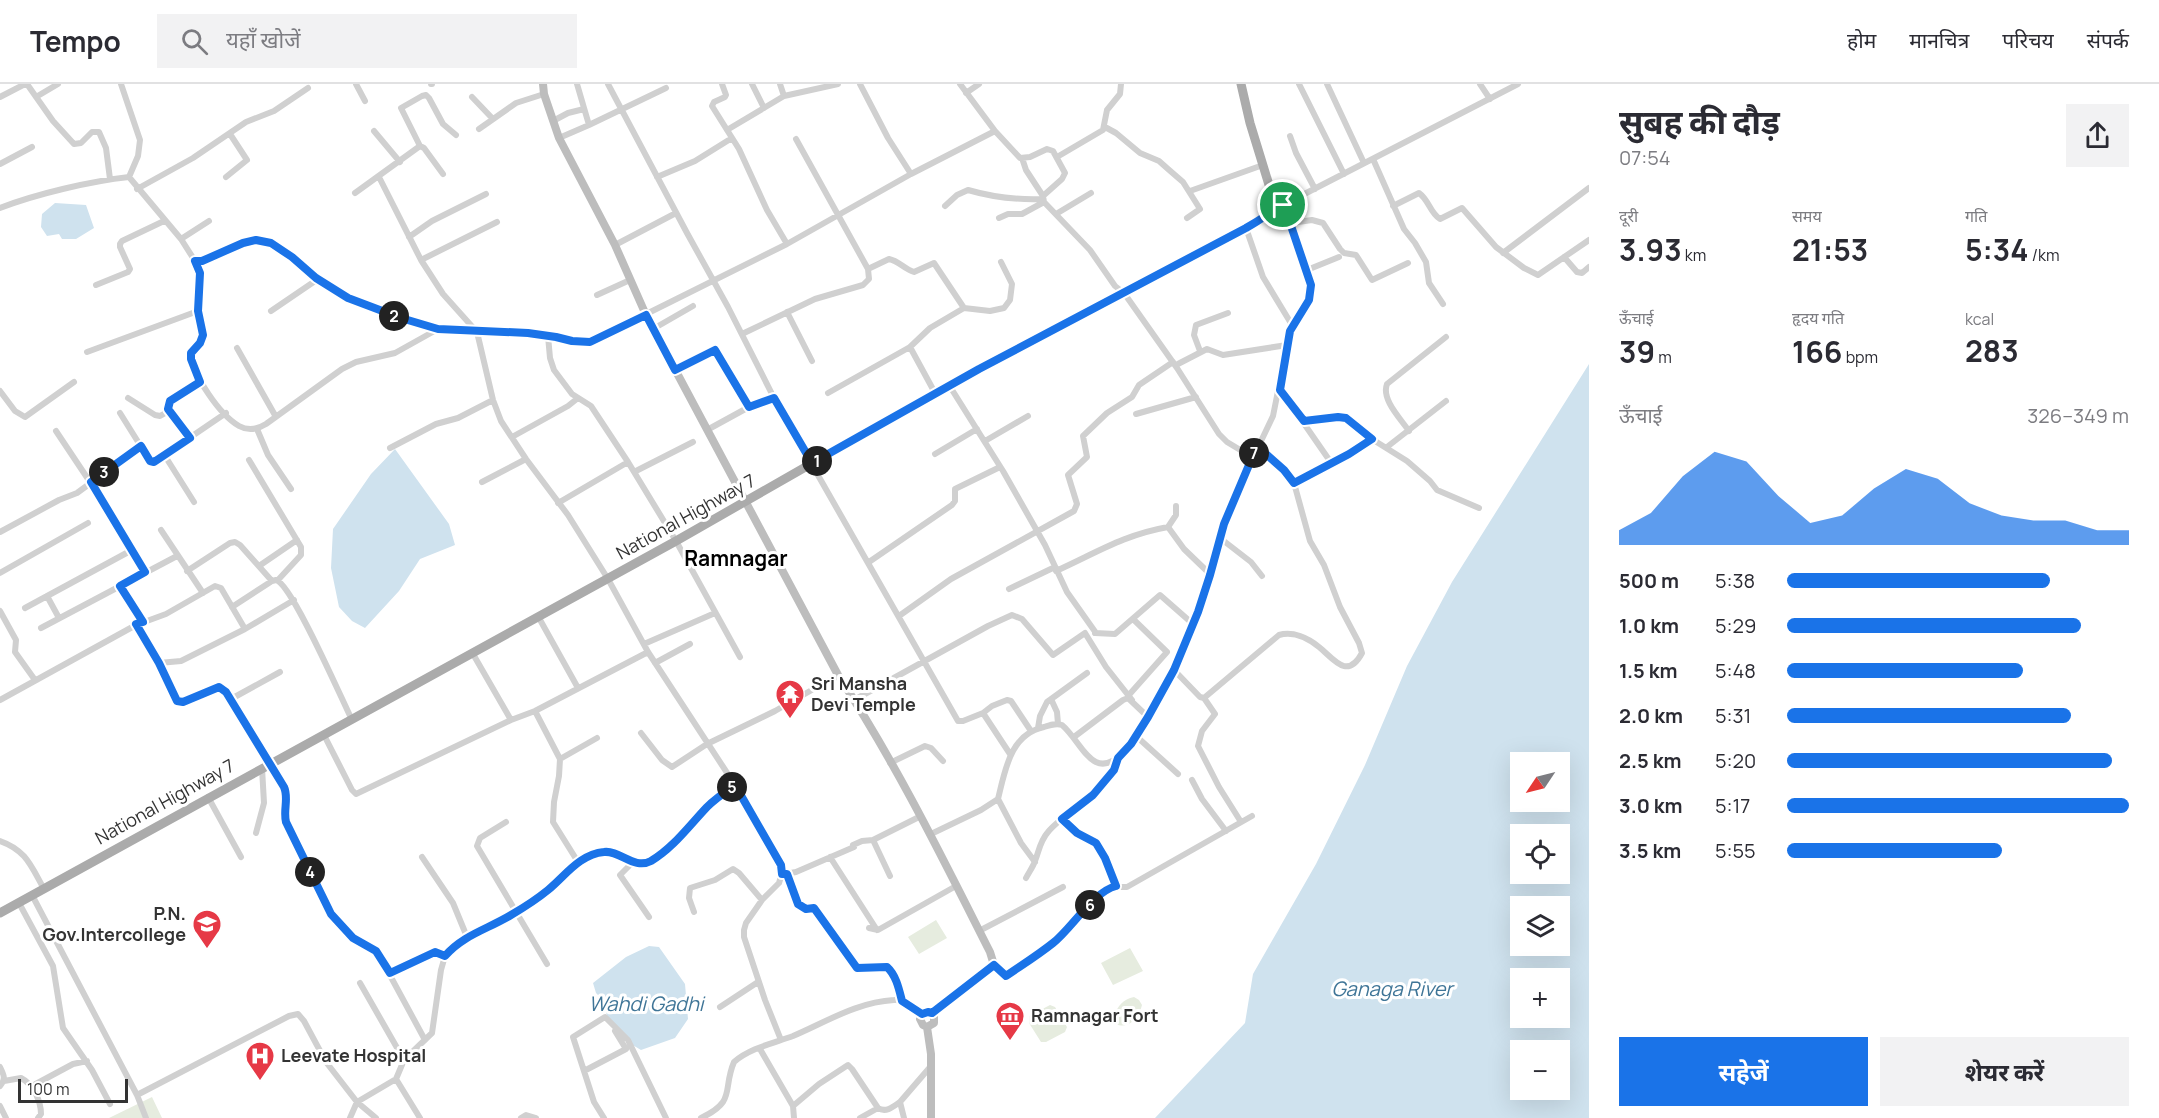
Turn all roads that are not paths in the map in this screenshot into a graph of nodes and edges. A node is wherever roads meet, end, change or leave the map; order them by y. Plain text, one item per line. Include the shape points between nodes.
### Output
1 (26, 84) edge
2 (58, 84) edge
3 (121, 84) edge
4 (356, 84) edge
5 (543, 84) edge
6 (577, 84) edge
7 (608, 84) edge
8 (722, 84) edge
9 (752, 84) edge
10 (780, 84) edge
11 (838, 84) edge
12 (860, 84) edge
13 (960, 84) edge
14 (979, 84) edge
15 (1122, 84) edge
16 (1241, 84) edge
17 (1299, 84) edge
18 (1327, 84) edge
19 (1479, 84) edge
20 (1518, 84) edge
21 (308, 88) dead end
22 (666, 88) dead end
23 (966, 93) junction
24 (544, 94) junction
25 (784, 96) junction
26 (0, 97) edge
27 (36, 97) junction
28 (472, 97) dead end
29 (1490, 99) junction
30 (365, 100) dead end
31 (764, 108) junction
32 (584, 109) junction
33 (622, 110) junction
34 (492, 118) junction
35 (553, 121) junction
36 (589, 124) junction
37 (1105, 127) junction
38 (479, 129) dead end
39 (727, 130) junction
40 (374, 131) dead end
41 (995, 131) junction
42 (230, 134) junction
43 (456, 135) dead end
44 (1290, 135) dead end
45 (559, 138) junction
46 (732, 138) junction
47 (796, 139) dead end
48 (420, 146) junction
49 (32, 147) dead end
50 (1057, 157) junction
51 (1022, 159) junction
52 (1372, 159) junction
53 (400, 162) junction
54 (1364, 163) junction
55 (0, 164) edge
56 (1263, 165) junction
57 (443, 174) dead end
58 (910, 174) junction
59 (1344, 174) junction
60 (129, 177) junction
61 (226, 177) dead end
62 (379, 177) junction
63 (657, 177) junction
64 (110, 179) junction
65 (1589, 188) edge
66 (137, 189) junction
67 (1315, 189) junction
68 (1190, 191) junction
69 (355, 193) dead end
70 (1090, 193) dead end
71 (486, 194) dead end
72 (1273, 198) junction
73 (1044, 199) junction
74 (1283, 205) junction
75 (945, 206) dead end
76 (1394, 206) junction
77 (0, 208) edge
78 (676, 213) junction
79 (1056, 214) junction
80 (838, 215) junction
81 (999, 218) dead end
82 (1187, 218) dead end
83 (164, 221) junction
84 (209, 221) dead end
85 (497, 222) dead end
86 (1291, 223) junction
87 (1246, 228) junction
88 (409, 237) junction
89 (181, 238) junction
90 (1589, 240) edge
91 (787, 244) junction
92 (615, 245) junction
93 (1503, 253) junction
94 (1339, 257) dead end
95 (1564, 257) junction
96 (420, 260) junction
97 (195, 261) junction
98 (1001, 262) dead end
99 (1408, 263) dead end
100 (1589, 267) edge
101 (868, 269) junction
102 (1307, 270) junction
103 (318, 279) junction
104 (630, 280) junction
105 (714, 280) junction
106 (96, 285) dead end
107 (1124, 293) junction
108 (597, 295) dead end
109 (1443, 304) dead end
110 (693, 306) dead end
111 (964, 308) junction
112 (271, 310) dead end
113 (198, 311) junction
114 (787, 312) junction
115 (1228, 313) dead end
116 (646, 315) junction
117 (1292, 325) junction
118 (438, 329) junction
119 (653, 329) junction
120 (477, 332) junction
121 (742, 334) junction
122 (548, 336) junction
123 (1446, 337) dead end
124 (1287, 345) junction
125 (910, 347) junction
126 (237, 348) dead end
127 (1200, 351) junction
128 (87, 352) dead end
129 (812, 361) dead end
130 (1174, 363) junction
131 (675, 370) junction
132 (74, 382) dead end
133 (200, 382) junction
134 (950, 385) junction
135 (1280, 390) junction
136 (0, 391) edge
137 (828, 393) dead end
138 (936, 393) junction
139 (1196, 397) junction
140 (128, 398) dead end
141 (578, 398) junction
142 (774, 398) junction
143 (493, 400) junction
144 (1446, 401) dead end
145 (749, 407) junction
146 (169, 411) junction
147 (120, 413) dead end
148 (226, 413) junction
149 (1136, 414) dead end
150 (1028, 416) dead end
151 (276, 417) junction
152 (1304, 421) junction
153 (257, 429) junction
154 (977, 429) junction
155 (706, 430) junction
156 (1408, 430) junction
157 (56, 431) dead end
158 (512, 437) junction
159 (190, 438) junction
160 (1372, 439) junction
161 (984, 441) junction
162 (693, 442) dead end
163 (141, 446) junction
164 (1257, 446) junction
165 (1387, 447) junction
166 (390, 448) dead end
167 (935, 454) dead end
168 (165, 456) junction
169 (1252, 456) junction
170 (526, 459) junction
171 (249, 460) dead end
172 (628, 462) junction
173 (812, 463) junction
174 (1332, 464) junction
175 (1000, 467) junction
176 (634, 472) junction
177 (91, 482) junction
178 (482, 482) dead end
179 (1294, 483) junction
180 (291, 489) dead end
181 (194, 502) dead end
182 (558, 503) junction
183 (745, 503) junction
184 (1176, 506) dead end
185 (1479, 507) dead end
186 (88, 523) dead end
187 (1168, 528) junction
188 (161, 530) dead end
189 (0, 532) edge
190 (1037, 533) junction
191 (1220, 538) junction
192 (297, 540) junction
193 (676, 541) junction
194 (132, 550) junction
195 (177, 556) junction
196 (869, 562) junction
197 (259, 566) junction
198 (1055, 569) junction
199 (187, 570) junction
200 (145, 572) junction
201 (0, 573) edge
202 (1210, 575) junction
203 (1262, 576) dead end
204 (608, 579) junction
205 (275, 580) junction
206 (120, 586) junction
207 (1009, 589) dead end
208 (203, 593) junction
209 (47, 597) junction
210 (294, 600) junction
211 (25, 608) dead end
212 (232, 608) junction
213 (0, 611) edge
214 (715, 613) junction
215 (899, 616) junction
216 (60, 618) junction
217 (539, 618) junction
218 (1133, 619) junction
219 (140, 623) junction
220 (1193, 624) junction
221 (41, 628) dead end
222 (245, 629) junction
223 (1085, 633) junction
224 (1096, 633) junction
225 (690, 644) dead end
226 (644, 645) junction
227 (648, 652) junction
228 (473, 654) junction
229 (740, 657) dead end
230 (924, 661) junction
231 (159, 663) junction
232 (655, 663) junction
233 (1174, 670) junction
234 (280, 672) dead end
235 (1087, 673) dead end
236 (838, 675) junction
237 (35, 680) junction
238 (578, 688) junction
239 (1130, 698) junction
240 (1204, 698) junction
241 (231, 699) junction
242 (1051, 699) junction
243 (0, 700) edge
244 (854, 700) junction
245 (535, 711) junction
246 (983, 713) junction
247 (1148, 717) junction
248 (352, 720) junction
249 (511, 720) junction
250 (1058, 724) junction
251 (1035, 729) junction
252 (641, 733) dead end
253 (324, 735) junction
254 (1136, 736) junction
255 (1074, 737) junction
256 (597, 738) dead end
257 (707, 744) junction
258 (1010, 754) junction
259 (1118, 758) junction
260 (560, 759) junction
261 (943, 761) dead end
262 (890, 763) junction
263 (265, 766) junction
264 (1179, 774) dead end
265 (1192, 780) dead end
266 (735, 785) junction
267 (208, 797) junction
268 (998, 799) junction
269 (1252, 816) dead end
270 (919, 817) junction
271 (1062, 819) junction
272 (506, 822) dead end
273 (1241, 822) junction
274 (1226, 831) junction
275 (256, 833) dead end
276 (931, 834) junction
277 (873, 840) junction
278 (0, 841) edge
279 (241, 857) dead end
280 (422, 857) dead end
281 (830, 857) junction
282 (578, 862) junction
283 (633, 862) junction
284 (1035, 862) junction
285 (784, 874) junction
286 (890, 876) dead end
287 (1026, 878) dead end
288 (956, 886) junction
289 (1116, 886) junction
290 (1063, 887) dead end
291 (44, 889) junction
292 (32, 895) junction
293 (762, 900) junction
294 (19, 903) junction
295 (517, 911) junction
296 (694, 912) dead end
297 (0, 913) edge
298 (650, 917) dead end
299 (869, 928) dead end
300 (878, 930) junction
301 (979, 931) junction
302 (467, 937) junction
303 (445, 956) junction
304 (547, 964) dead end
305 (994, 965) junction
306 (390, 973) junction
307 (758, 982) junction
308 (360, 983) dead end
309 (902, 1001) junction
310 (720, 1007) dead end
311 (927, 1014) junction
312 (611, 1024) junction
313 (425, 1040) junction
314 (781, 1040) junction
315 (760, 1048) junction
316 (404, 1060) junction
317 (87, 1061) junction
318 (931, 1066) junction
319 (0, 1067) edge
320 (584, 1071) junction
321 (396, 1079) junction
322 (2, 1084) edge
323 (32, 1086) junction
324 (137, 1095) junction
325 (357, 1102) junction
326 (900, 1102) junction
327 (110, 1104) dead end
328 (0, 1106) edge
329 (793, 1106) junction
330 (878, 1108) junction
331 (6, 1118) edge
332 (38, 1118) edge
333 (146, 1118) edge
334 (350, 1118) edge
335 (376, 1118) edge
336 (420, 1118) edge
337 (521, 1118) edge
338 (536, 1118) edge
339 (604, 1118) edge
340 (666, 1118) edge
341 (701, 1118) edge
342 (794, 1118) edge
343 (860, 1118) edge
344 (904, 1118) edge
345 (931, 1118) edge

1 - 26 street
1 - 27 street
2 - 27 street
3 - 60 street via 140,140
4 - 30 street
5 - 24 main road
6 - 32 street
7 - 33 street
8 - 39 street via 725,98 712,106
9 - 31 street
10 - 25 street
11 - 25 street
12 - 58 street
13 - 23 street
14 - 23 street
15 - 37 street via 1120,94 1106,113
16 - 56 main road
17 - 59 street
18 - 54 street
19 - 29 street
20 - 29 street
21 - 42 street
22 - 33 street
23 - 41 street
24 - 34 street via 516,103
24 - 35 main road
25 - 31 street
27 - 64 street via 74,144 81,143 92,132 99,132
28 - 34 street
29 - 52 street
31 - 39 street
32 - 35 street
32 - 36 street
33 - 36 street
33 - 63 street
34 - 38 street
35 - 45 main road
36 - 45 street
37 - 50 street
37 - 68 street via 1159,162
39 - 46 street
40 - 53 street
41 - 51 street
41 - 58 street
42 - 61 street via 247,160
42 - 66 street
43 - 48 street via 443,124 429,98 422,96 401,108
44 - 67 street
45 - 92 main road
46 - 63 street via 695,161
46 - 91 street
47 - 80 street
48 - 53 street
48 - 57 street
49 - 55 street
50 - 51 street via 1050,148
50 - 73 street via 1064,177
51 - 73 street
52 - 54 street
52 - 76 street
53 - 62 street
54 - 59 street
56 - 68 street
56 - 72 main road
58 - 80 street
59 - 67 street
60 - 64 street
60 - 66 street
62 - 69 street
62 - 88 street
63 - 78 street
64 - 77 street
65 - 93 street
66 - 83 street
67 - 74 street
68 - 82 street via 1200,209
70 - 79 street
71 - 88 street
72 - 74 street
72 - 87 main road, National Highway 7 via 1268,214
73 - 75 street via 987,196 968,190
73 - 79 street
73 - 81 street via 1022,214
74 - 86 street
76 - 93 street via 1419,194 1440,219 1462,208
76 - 109 street via 1426,262 1428,279
78 - 92 street
78 - 105 street
79 - 107 street
80 - 91 street
80 - 101 street
83 - 89 street
83 - 106 street via 122,241 120,247 130,269
84 - 89 street
85 - 96 street
86 - 99 street via 1323,223 1344,253 1356,255 1372,280
86 - 102 street
87 - 107 main road, National Highway 7
87 - 117 street via 1263,278
88 - 96 street
89 - 97 street
90 - 95 street
91 - 105 street
92 - 104 main road
93 - 95 street via 1538,275
94 - 102 street
95 - 100 street via 1577,272
96 - 120 street via 443,294
97 - 103 street via 256,240 271,243
97 - 113 street via 200,273
98 - 111 street via 1012,284 1008,304 998,311
101 - 111 street via 889,259 914,272 934,263
101 - 114 street via 869,279 863,285 823,296
102 - 117 street via 1311,293
103 - 112 street
103 - 118 street via 348,298
104 - 108 street
104 - 116 main road
105 - 116 street
105 - 121 street
107 - 130 street
107 - 134 main road, National Highway 7
110 - 119 street
111 - 125 street via 930,328
113 - 128 street
113 - 133 street via 203,335 191,359
114 - 121 street
114 - 129 street
115 - 127 street via 1196,325 1194,336
116 - 119 main road
116 - 122 street via 590,342
117 - 124 street
118 - 120 street
118 - 151 street via 395,353 342,369
119 - 131 main road
120 - 122 street
120 - 143 street
121 - 142 street
122 - 141 street via 554,370
123 - 156 street via 1385,388 1388,400
124 - 127 street via 1223,355 1207,349
124 - 135 street
125 - 137 street
125 - 138 street
126 - 151 street
127 - 130 street
130 - 139 street
130 - 190 street via 1139,384 1131,397 1085,433 1087,457 1068,476 1076,508
131 - 145 street via 715,350
131 - 155 main road
132 - 136 street via 25,417 15,411
133 - 146 street via 170,401
133 - 148 street
134 - 138 main road, National Highway 7
134 - 154 street
135 - 152 street
135 - 164 street via 1270,424
138 - 173 main road, National Highway 7
139 - 149 street
139 - 169 street via 1223,439
140 - 146 street via 155,415
141 - 158 street
141 - 172 street via 591,406
142 - 145 street
142 - 173 street
143 - 158 street
143 - 166 street
144 - 156 street
145 - 155 street
146 - 159 street
147 - 163 street
148 - 153 street via 239,426
148 - 159 street
150 - 161 street
151 - 153 street
152 - 160 street via 1346,418
152 - 174 street
153 - 180 street via 268,455
154 - 161 street
154 - 167 street
155 - 183 main road
156 - 165 street
157 - 177 street
158 - 170 street
159 - 168 street
160 - 165 street
160 - 174 street
161 - 175 street
162 - 176 street
163 - 168 street via 150,461
163 - 177 street
164 - 169 street
164 - 179 street
165 - 185 street via 1437,490
168 - 181 street
169 - 191 street
170 - 178 street
170 - 182 street
171 - 192 street
172 - 176 street
172 - 182 street
173 - 183 main road, National Highway 7
173 - 196 street
174 - 179 street
175 - 190 street
175 - 196 street via 955,489 956,501 952,505
176 - 193 street
177 - 189 street
177 - 194 street
179 - 240 street via 1310,541 1362,653 1351,665 1341,666 1301,636 1279,635
182 - 204 street
183 - 193 main road, National Highway 7
183 - 236 main road
184 - 187 street via 1176,515
186 - 201 street
187 - 198 street via 1143,532
187 - 202 street
188 - 195 street
190 - 198 street
190 - 215 street via 951,579
191 - 202 street
191 - 203 street via 1251,562
192 - 197 street
192 - 205 street via 301,555
193 - 204 main road, National Highway 7
193 - 214 street
194 - 200 street
194 - 209 street
195 - 199 street
195 - 200 street
196 - 215 street
197 - 199 street via 235,542
197 - 205 street
198 - 207 street
198 - 224 street
199 - 208 street
200 - 206 street
202 - 220 street
204 - 217 main road, National Highway 7
204 - 226 street
205 - 210 street
205 - 212 street
206 - 216 street
206 - 219 street
208 - 212 street via 219,586
208 - 219 street via 166,614
209 - 211 street
209 - 216 street
210 - 222 street
210 - 248 street
212 - 222 street
213 - 237 street via 16,640 15,652
214 - 226 street
214 - 229 street
215 - 230 street
216 - 221 street
217 - 228 main road, National Highway 7
217 - 238 street
218 - 220 street via 1160,595
218 - 224 street via 1115,634
218 - 239 street via 1167,652
219 - 231 street
219 - 237 street
220 - 233 street
222 - 231 street via 181,661
223 - 224 street
223 - 230 street via 1053,655 1022,619 1012,615
223 - 239 street
225 - 232 street
226 - 227 street
227 - 232 street
227 - 238 street
228 - 248 main road, National Highway 7
228 - 249 street
230 - 244 street
230 - 246 street via 958,721
231 - 241 street via 177,701 181,703 219,687
232 - 257 street
233 - 240 street
233 - 247 street
234 - 241 street
235 - 242 street
236 - 244 main road
236 - 257 street
237 - 243 street
238 - 245 street
239 - 247 street
239 - 255 street
240 - 273 street via 1215,714 1202,731 1198,746
241 - 263 street
242 - 250 street
242 - 251 street
244 - 262 main road
245 - 249 street
245 - 260 street
246 - 251 street via 1011,701
246 - 258 street
247 - 254 street
248 - 253 main road, National Highway 7
249 - 253 street via 356,794
250 - 251 street
250 - 255 street
251 - 258 street
252 - 257 street via 672,767
253 - 263 main road, National Highway 7
254 - 259 street
254 - 264 street
255 - 259 street via 1095,763
256 - 260 street
257 - 266 street
258 - 268 street
259 - 271 street via 1102,786
260 - 282 street via 553,822
261 - 262 street via 926,746
262 - 270 main road
263 - 267 main road, National Highway 7
263 - 275 street via 264,803
263 - 306 street via 286,791 286,822 331,914 353,938 376,951
265 - 274 street
266 - 283 street via 707,807 671,846 643,864
266 - 285 street
267 - 279 street
267 - 291 main road, National Highway 7
268 - 276 street
268 - 284 street
269 - 273 street
270 - 276 main road
270 - 277 street
271 - 284 street via 1046,834
271 - 289 street via 1096,843
272 - 295 street via 480,838 477,846
273 - 274 street
274 - 289 street via 1127,887
276 - 288 main road
277 - 281 street via 862,841
277 - 286 street
278 - 291 street via 21,851
280 - 302 street via 453,903
281 - 285 street
281 - 300 street
282 - 283 street via 604,851
282 - 295 street via 548,890
283 - 298 street via 620,874
284 - 287 street
285 - 293 street
285 - 309 street via 798,904 814,908 857,968 881,966 892,972
288 - 300 street
288 - 301 main road
289 - 305 street via 1102,894 1054,942 1006,976
290 - 301 street
291 - 292 main road, National Highway 7
292 - 294 main road, National Highway 7
292 - 324 street
293 - 296 street via 733,869 690,888
293 - 307 street via 744,930
294 - 297 main road, National Highway 7
294 - 317 street via 53,966 63,1028
295 - 302 street
295 - 304 street
299 - 300 street
301 - 305 main road
302 - 303 street
303 - 306 street via 435,952
303 - 313 street via 433,1030
305 - 311 main road
306 - 313 street
307 - 310 street
307 - 314 street
308 - 316 street
309 - 311 street
309 - 314 street via 857,1007
311 - 318 main road via 935,1020 927,1027
312 - 320 street via 626,1050
312 - 320 street via 605,1017 573,1037
312 - 340 street via 628,1040
313 - 316 street
314 - 315 street
315 - 329 street
315 - 341 street via 734,1062 728,1095 718,1109
316 - 321 street
317 - 323 street via 65,1067
317 - 327 street
318 - 326 street
318 - 345 main road
319 - 322 street
320 - 339 street
321 - 325 street
321 - 336 street
322 - 323 street via 21,1078
323 - 332 street via 41,1108
324 - 325 street via 298,1014 326,1062
324 - 333 street
325 - 334 street
325 - 335 street
326 - 330 street via 885,1110
326 - 344 street
328 - 331 street
329 - 330 street via 849,1065
329 - 342 street
330 - 343 street
337 - 338 street

